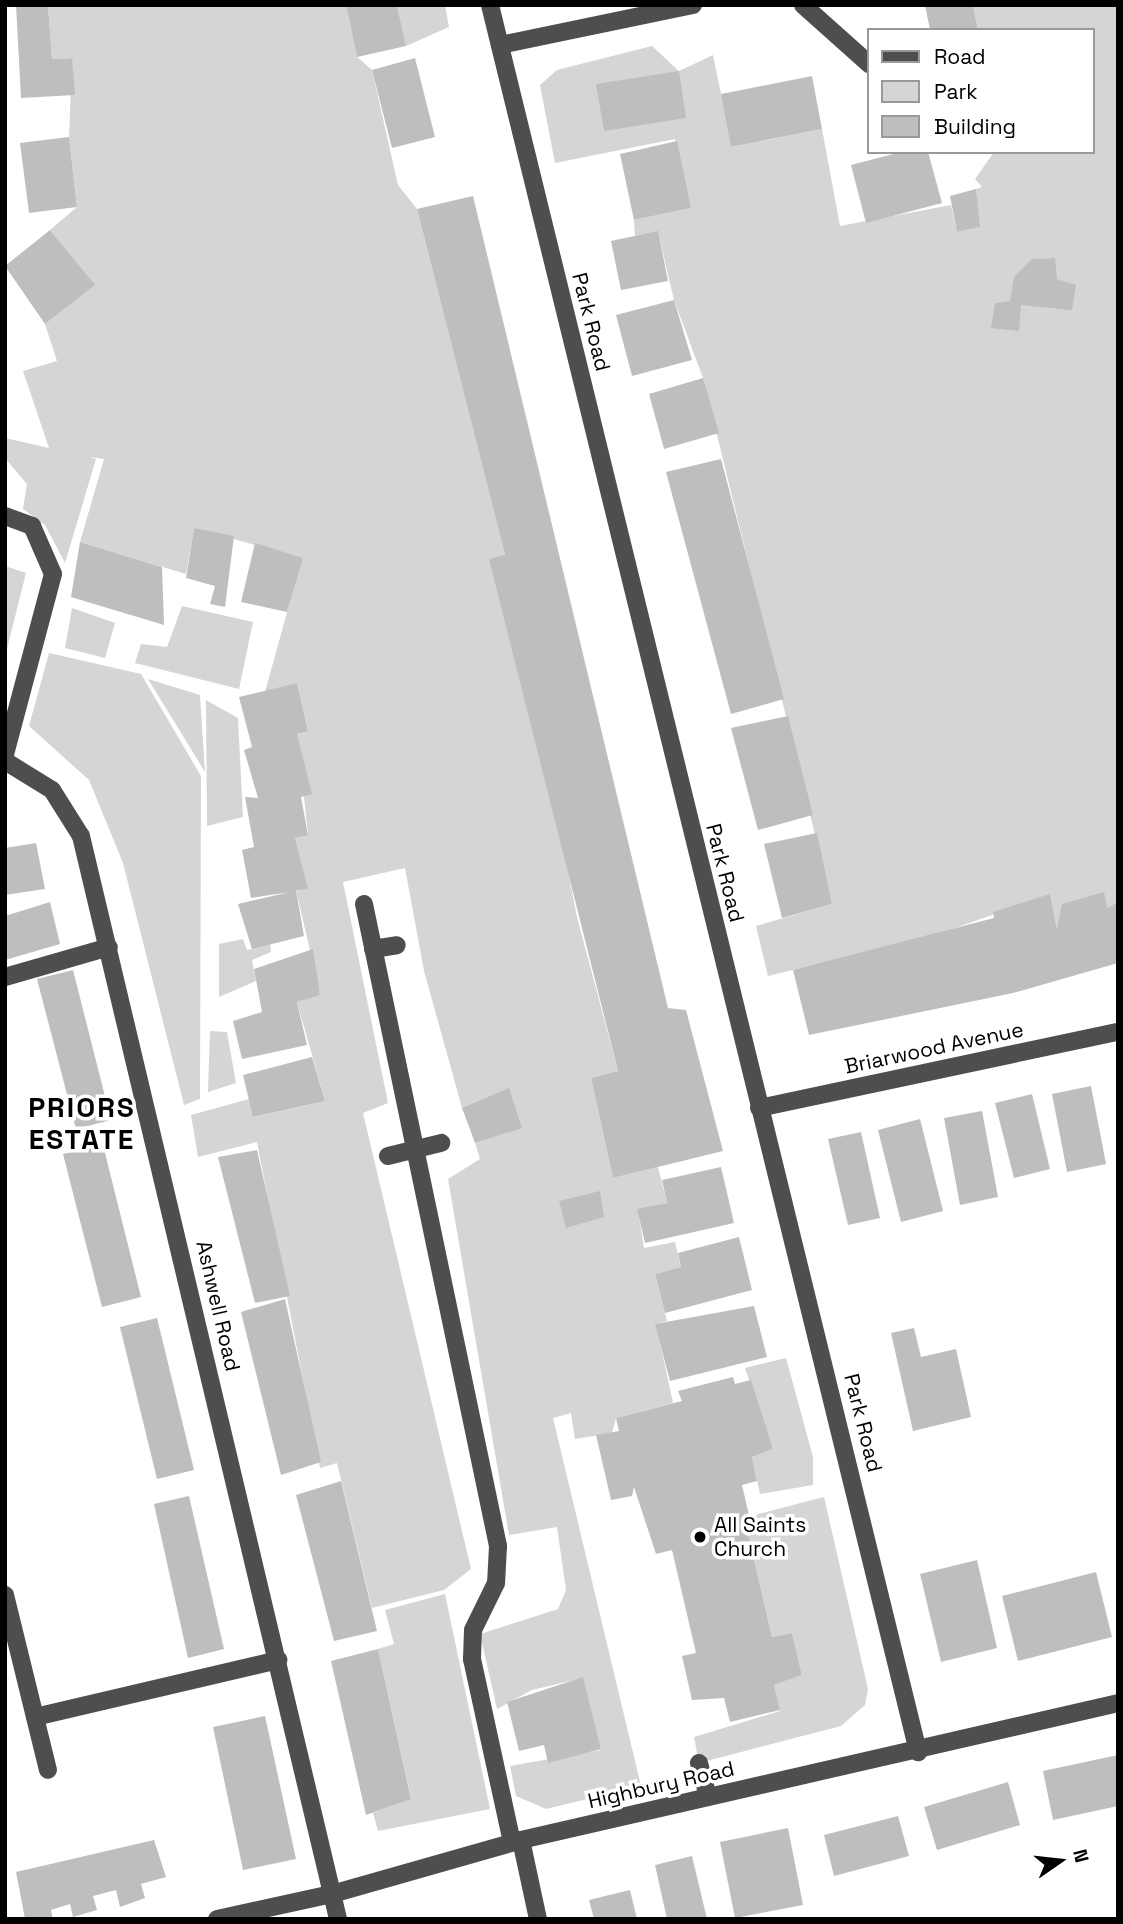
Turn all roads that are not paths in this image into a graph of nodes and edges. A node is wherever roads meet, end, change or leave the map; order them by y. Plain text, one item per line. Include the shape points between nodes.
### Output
1 (490, 5) edge
2 (693, 5) edge
3 (803, 5) edge
4 (500, 46) junction
5 (867, 62) edge
6 (5, 516) edge
7 (5, 755) edge
8 (5, 761) edge
9 (364, 904) dead end
10 (397, 945) dead end
11 (109, 947) junction
12 (373, 949) junction
13 (5, 977) edge
14 (1118, 1032) edge
15 (759, 1108) junction
16 (441, 1143) dead end
17 (416, 1149) junction
18 (388, 1156) dead end
19 (5, 1595) edge
20 (278, 1660) junction
21 (1118, 1703) edge
22 (35, 1717) junction
23 (918, 1752) junction
24 (699, 1763) dead end
25 (48, 1770) dead end
26 (708, 1797) junction
27 (517, 1841) junction
28 (332, 1894) junction
29 (217, 1919) edge
30 (338, 1919) edge
31 (538, 1919) edge

1 - 4 street, Park Road
2 - 4 street
3 - 5 street
4 - 15 street, Park Road
6 - 7 street via 32,526 52,574
8 - 11 street, Ashwell Road via 52,790 80,836
9 - 12 street
10 - 12 street
11 - 13 street
11 - 20 street, Ashwell Road
12 - 17 street
14 - 15 street, Briarwood Avenue
15 - 23 street, Park Road
16 - 17 street
17 - 18 street
17 - 27 street via 498,1546 496,1583 473,1630 472,1659
19 - 22 street
20 - 22 street
20 - 28 street, Ashwell Road
21 - 23 street, Highbury Road
22 - 25 street
23 - 26 street, Highbury Road
24 - 26 street
26 - 27 street, Highbury Road
27 - 28 street, Highbury Road
27 - 31 street
28 - 29 street, Highbury Road
28 - 30 street, Ashwell Road

